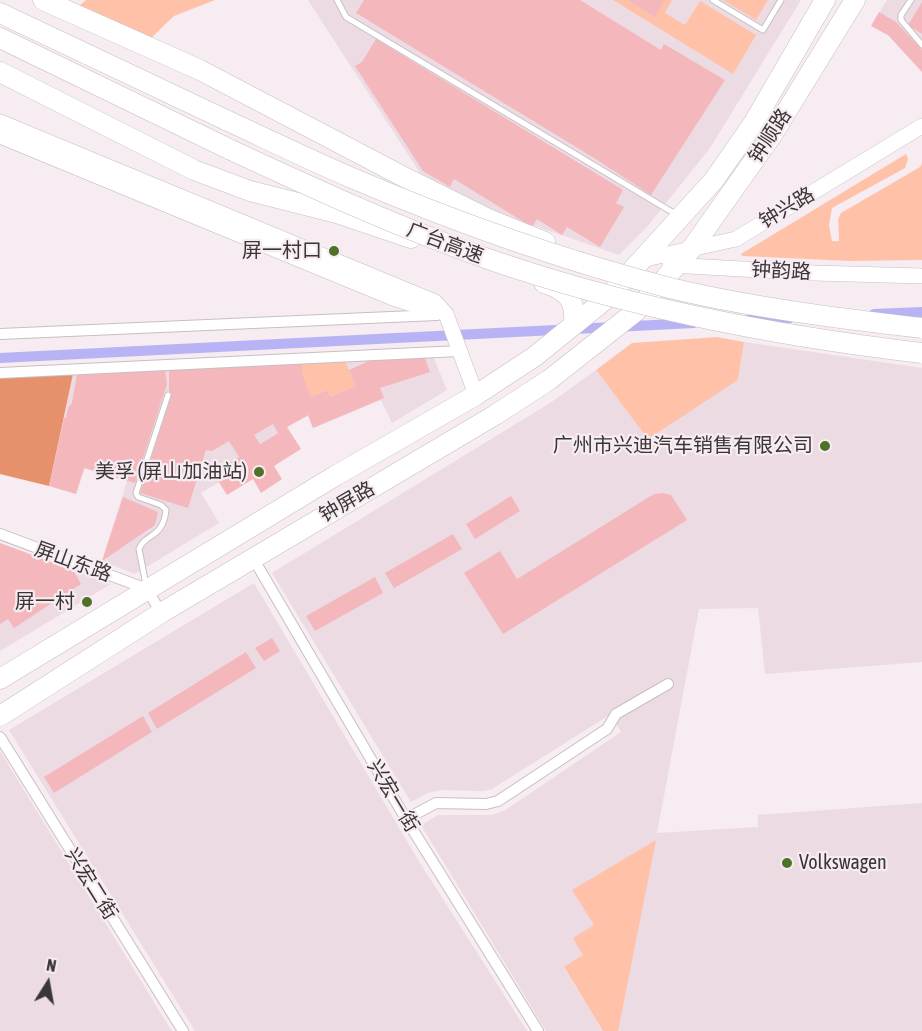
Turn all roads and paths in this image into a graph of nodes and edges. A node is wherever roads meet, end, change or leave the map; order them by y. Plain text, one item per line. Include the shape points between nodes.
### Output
1 (43, 0) edge
2 (337, 0) edge
3 (713, 0) edge
4 (781, 0) edge
5 (825, 0) edge
6 (855, 0) edge
7 (911, 0) edge
8 (0, 13) edge
9 (0, 38) edge
10 (922, 44) edge
11 (0, 72) edge
12 (0, 122) edge
13 (922, 126) edge
14 (0, 136) edge
15 (681, 218) junction
16 (692, 248) junction
17 (641, 260) junction
18 (676, 266) junction
19 (922, 276) edge
20 (661, 283) junction
21 (446, 314) junction
22 (574, 323) junction
23 (922, 328) edge
24 (0, 334) edge
25 (457, 346) junction
26 (922, 353) edge
27 (0, 373) edge
28 (168, 395) dead end
29 (476, 395) junction
30 (0, 534) edge
31 (253, 558) junction
32 (147, 589) junction
33 (161, 613) junction
34 (0, 679) edge
35 (668, 684) dead end
36 (0, 716) edge
37 (0, 737) edge
38 (406, 819) junction
39 (183, 1031) edge
40 (538, 1031) edge

1 - 17 highway via 200,70 513,230 612,263
2 - 15 lane via 346,17
3 - 4 lane via 763,30
5 - 15 highway, 钟顺路 via 753,124 714,180
6 - 16 highway, 钟顺路 via 772,135
7 - 10 lane via 901,20
8 - 23 highway, 广台高速, bridge via 351,178 574,261 718,298
9 - 26 highway, 广台高速, bridge via 324,193 492,260 704,318 809,339
11 - 22 highway via 194,170 283,201 337,213 552,286 569,296
12 - 21 street via 435,302
13 - 16 street, 钟兴路 via 736,239
14 - 21 street via 393,298
15 - 17 highway, 钟顺路
16 - 17 street, 钟兴路
16 - 18 highway, 钟顺路
17 - 18 street, 钟韵路
17 - 20 highway via 656,265
17 - 22 highway, 钟屏路 via 606,299
18 - 19 street, 钟韵路
18 - 20 highway, 钟屏路
20 - 31 highway, 钟屏路 via 635,312 549,380
21 - 24 street
21 - 25 street
22 - 29 highway, 钟屏路 via 534,357
25 - 27 street
25 - 29 street
28 - 32 lane via 136,493 166,510 160,529 139,549
29 - 32 highway, 钟屏路
30 - 32 street, 屏山东路
31 - 33 highway, 钟屏路
31 - 38 street, 兴宏一街
32 - 33 street
32 - 34 highway, 钟屏路
33 - 36 highway, 钟屏路
35 - 38 street via 616,714 607,729 498,801 436,803
37 - 39 street, 兴宏二街
38 - 40 street, 兴宏一街

